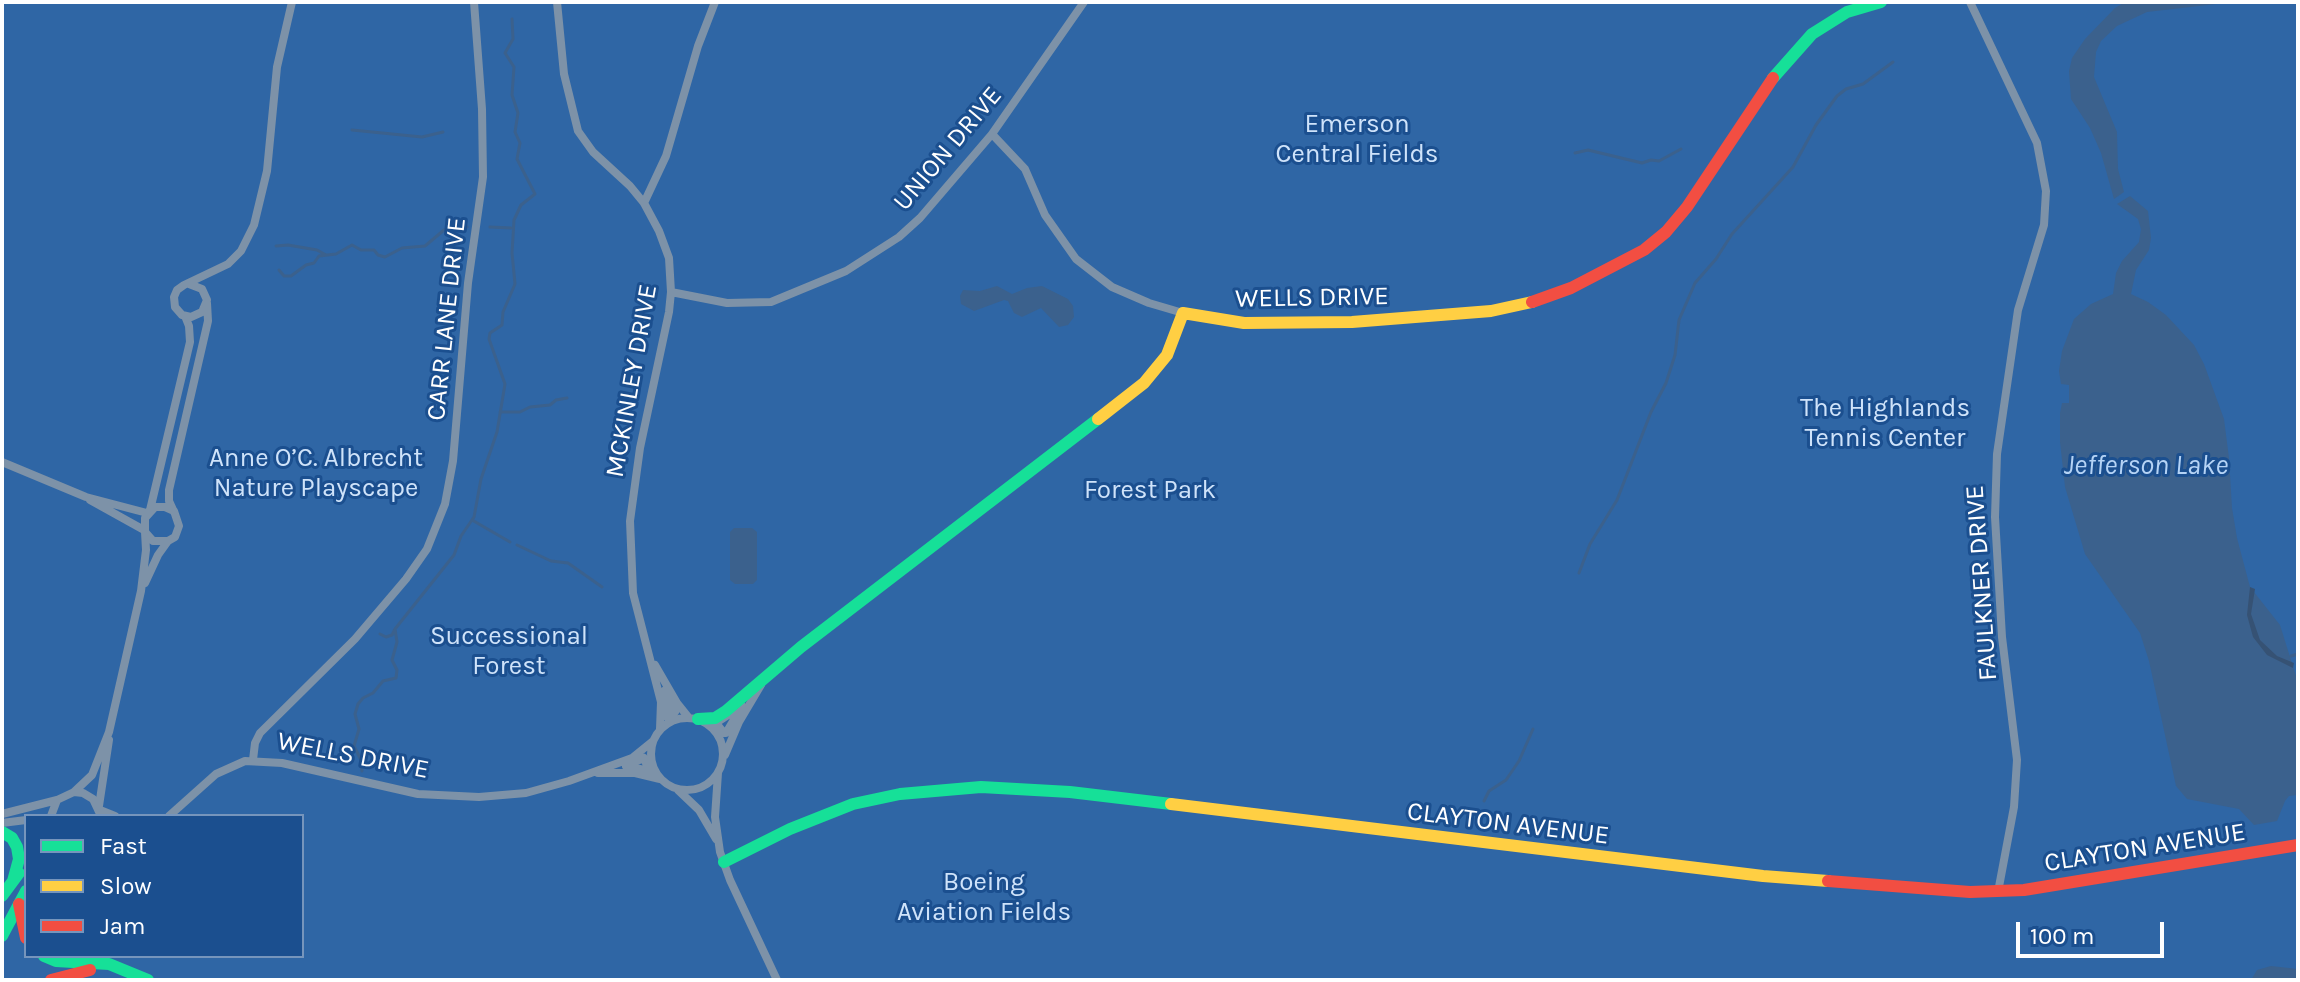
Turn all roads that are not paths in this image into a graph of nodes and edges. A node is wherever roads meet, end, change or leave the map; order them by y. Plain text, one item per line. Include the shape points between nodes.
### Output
1 (292, 2) edge
2 (485, 2) edge
3 (557, 2) edge
4 (715, 2) edge
5 (1084, 2) edge
6 (1881, 2) edge
7 (1970, 2) edge
8 (474, 3) edge
9 (992, 134) junction
10 (644, 203) junction
11 (189, 284) junction
12 (671, 292) junction
13 (207, 300) junction
14 (1183, 313) junction
15 (185, 316) junction
16 (2, 462) edge
17 (86, 497) junction
18 (149, 512) junction
19 (174, 512) junction
20 (144, 531) junction
21 (168, 541) junction
22 (141, 591) junction
23 (649, 654) junction
24 (763, 682) junction
25 (694, 718) junction
26 (660, 729) junction
27 (109, 732) junction
28 (653, 741) junction
29 (253, 760) junction
30 (720, 767) junction
31 (589, 774) junction
32 (662, 780) junction
33 (674, 787) junction
34 (74, 792) junction
35 (57, 800) junction
36 (100, 811) edge
37 (2, 814) edge
38 (52, 814) edge
39 (168, 814) edge
40 (24, 820) edge
41 (2, 823) edge
42 (2, 832) edge
43 (718, 843) junction
44 (2298, 845) edge
45 (724, 862) junction
46 (24, 866) edge
47 (13, 881) junction
48 (1998, 892) junction
49 (2, 896) edge
50 (24, 897) edge
51 (2, 936) edge
52 (49, 958) edge
53 (124, 969) junction
54 (51, 980) edge
55 (148, 980) edge
56 (777, 980) edge

1 - 11 street via 277,67 257,218 234,259
2 - 8 street
3 - 10 street, MCKINLEY DRIVE via 564,74 578,131
4 - 10 street via 666,156
5 - 9 street, UNION DRIVE
6 - 14 main road, WELLS DRIVE via 1847,12 1812,34 1763,92 1666,232 1644,250 1571,288 1491,311 1352,322 1244,323
7 - 48 street, FAULKNER DRIVE via 2037,143 2046,191 2044,225 2018,310 1997,454 2002,637 2017,760
8 - 29 street, CARR LANE DRIVE via 483,177 445,504 427,549 406,579 355,639 260,733
9 - 12 street, UNION DRIVE via 920,218 846,271 759,304
9 - 14 street via 1025,169 1045,215 1076,259 1131,297
10 - 12 street, MCKINLEY DRIVE via 665,246
11 - 13 street via 202,289
11 - 15 street via 174,297 176,310
12 - 23 street, MCKINLEY DRIVE via 630,521 633,593
13 - 15 street via 198,315
13 - 19 street via 208,321 169,490
14 - 24 main road via 1167,355 1144,383 801,647
15 - 18 street via 190,342
16 - 17 street
17 - 18 street
17 - 20 street
18 - 19 street via 163,507
18 - 20 street
19 - 21 street via 178,530
20 - 21 street via 153,541
20 - 22 street
21 - 22 street
22 - 27 street
23 - 25 street, MCKINLEY DRIVE via 677,703
23 - 26 street, MCKINLEY DRIVE via 661,702
24 - 25 main road via 721,715
24 - 30 street
25 - 26 street
25 - 30 street via 718,736 723,748
26 - 28 street
27 - 34 street via 92,775
27 - 36 street
28 - 31 street, WELLS DRIVE via 632,758
28 - 32 street via 652,762
29 - 31 street, WELLS DRIVE via 450,797 526,793
29 - 39 street, WELLS DRIVE via 216,774
30 - 33 street via 698,788
30 - 43 street
31 - 32 street, WELLS DRIVE via 627,772
32 - 33 street
33 - 43 street via 699,810
34 - 35 street
34 - 36 street via 89,796
35 - 37 street
35 - 38 street
40 - 41 street
42 - 47 main road via 17,847
43 - 45 street
44 - 48 main road, CLAYTON AVENUE
45 - 48 main road, CLAYTON AVENUE via 853,804 949,788 1010,787 1763,876
45 - 56 street
46 - 47 main road
47 - 49 main road
50 - 51 main road
52 - 53 main road
53 - 54 main road
53 - 55 main road

